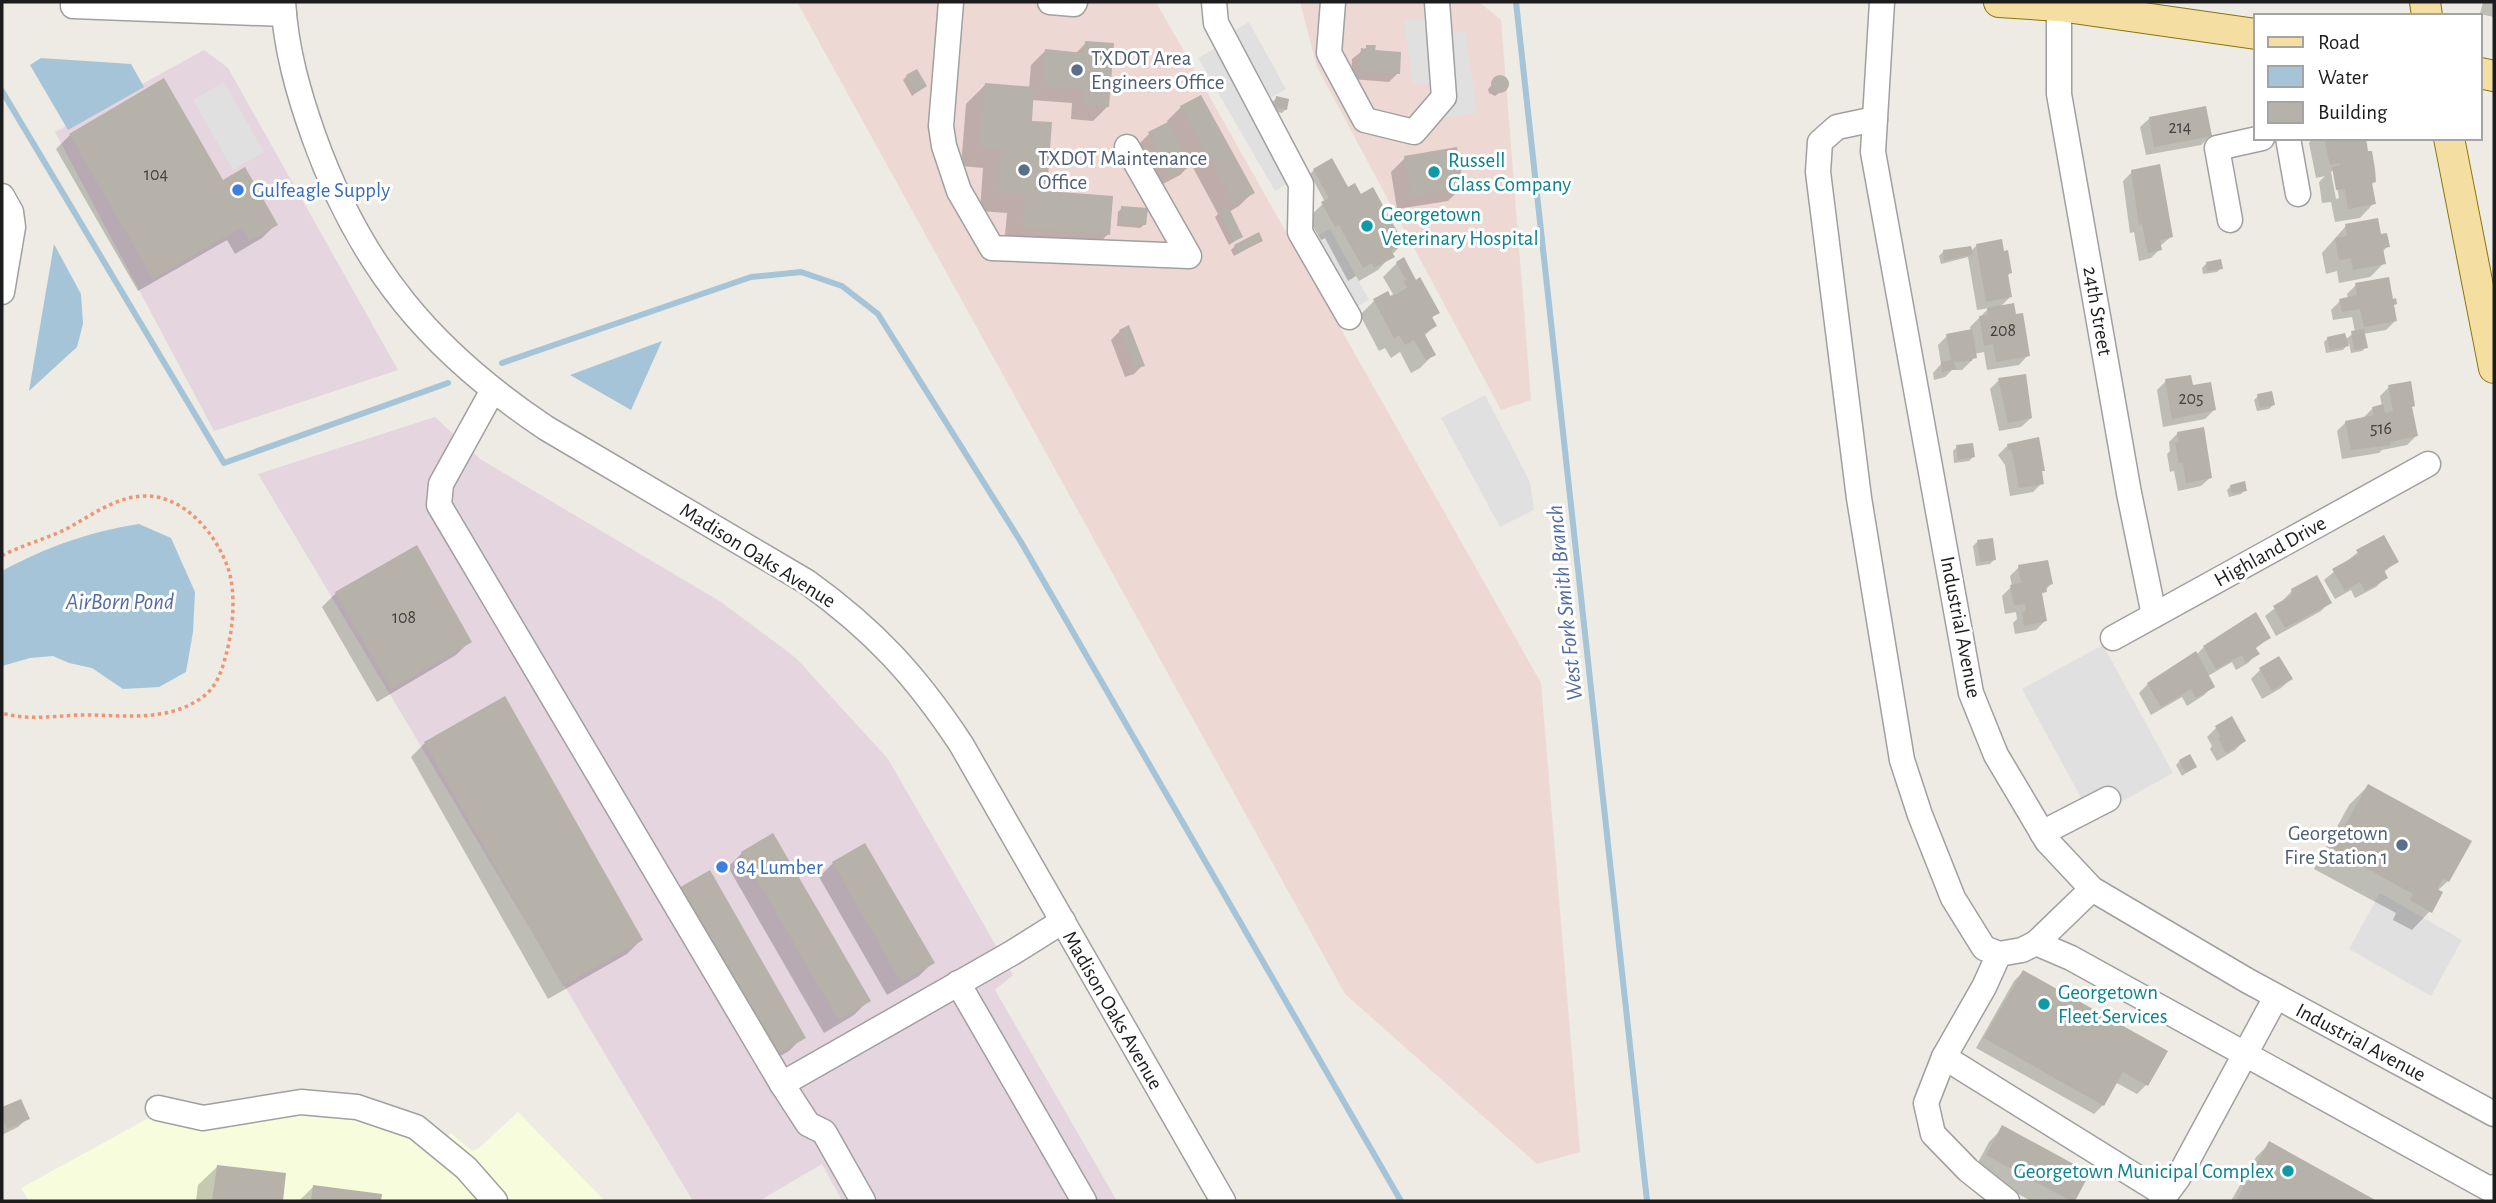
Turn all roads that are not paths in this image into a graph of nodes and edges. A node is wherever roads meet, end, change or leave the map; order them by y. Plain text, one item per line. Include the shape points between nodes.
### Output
1 (951, 2) edge
2 (1050, 2) edge
3 (1075, 2) edge
4 (1214, 2) edge
5 (1333, 2) edge
6 (1437, 2) edge
7 (1882, 2) edge
8 (1999, 2) edge
9 (73, 6) dead end
10 (2059, 6) junction
11 (283, 8) edge
12 (2254, 34) edge
13 (1875, 119) junction
14 (2254, 140) edge
15 (2288, 140) edge
16 (2449, 140) edge
17 (1127, 147) dead end
18 (2298, 194) dead end
19 (2, 196) edge
20 (2230, 220) dead end
21 (2, 292) edge
22 (1349, 317) dead end
23 (2494, 368) edge
24 (493, 390) junction
25 (2428, 464) dead end
26 (2154, 615) junction
27 (2112, 638) dead end
28 (2108, 799) dead end
29 (2042, 833) junction
30 (2092, 889) junction
31 (1063, 921) junction
32 (2036, 943) junction
33 (1999, 954) junction
34 (958, 983) junction
35 (2276, 997) junction
36 (2245, 1054) junction
37 (1944, 1057) junction
38 (782, 1084) junction
39 (158, 1108) dead end
40 (2491, 1110) edge
41 (2492, 1193) edge
42 (2162, 1198) edge
43 (495, 1201) edge
44 (863, 1201) edge
45 (1084, 1201) edge
46 (1223, 1201) edge
47 (2007, 1201) edge

1 - 17 street via 944,146 960,191 992,248 1189,256
2 - 3 street
4 - 22 street via 1216,23 1301,184 1300,232
5 - 6 street via 1329,53 1365,120 1414,132 1444,97
7 - 13 street, Industrial Avenue
8 - 10 main road
9 - 11 street
10 - 12 main road
10 - 26 street, 24th Street via 2059,94
11 - 24 street, Madison Oaks Avenue via 295,78 326,171 346,214 415,317
13 - 29 street, Industrial Avenue via 1873,152 1971,693 1996,755
13 - 33 street via 1837,127 1820,142 1818,172 1859,498 1906,771 1953,898 1984,948
14 - 20 street via 2217,148
15 - 18 street
16 - 23 main road
19 - 21 street via 13,227
24 - 31 street, Madison Oaks Avenue via 546,428 807,582 876,637 908,670 955,735
24 - 38 street via 441,484 439,505
25 - 26 street, Highland Drive
26 - 27 street, Highland Drive
28 - 29 street
29 - 30 street, Industrial Avenue
30 - 32 street
30 - 35 street, Industrial Avenue
31 - 34 street
31 - 46 street, Madison Oaks Avenue
32 - 33 street
32 - 36 street
33 - 37 street
34 - 38 street
34 - 45 street
35 - 36 street
35 - 40 street, Industrial Avenue
36 - 41 street
36 - 42 street via 2178,1178
37 - 42 street
37 - 47 street via 1926,1103 1933,1134
38 - 44 street via 808,1124 824,1132
39 - 43 street via 203,1118 301,1102 357,1107 416,1127 466,1168

